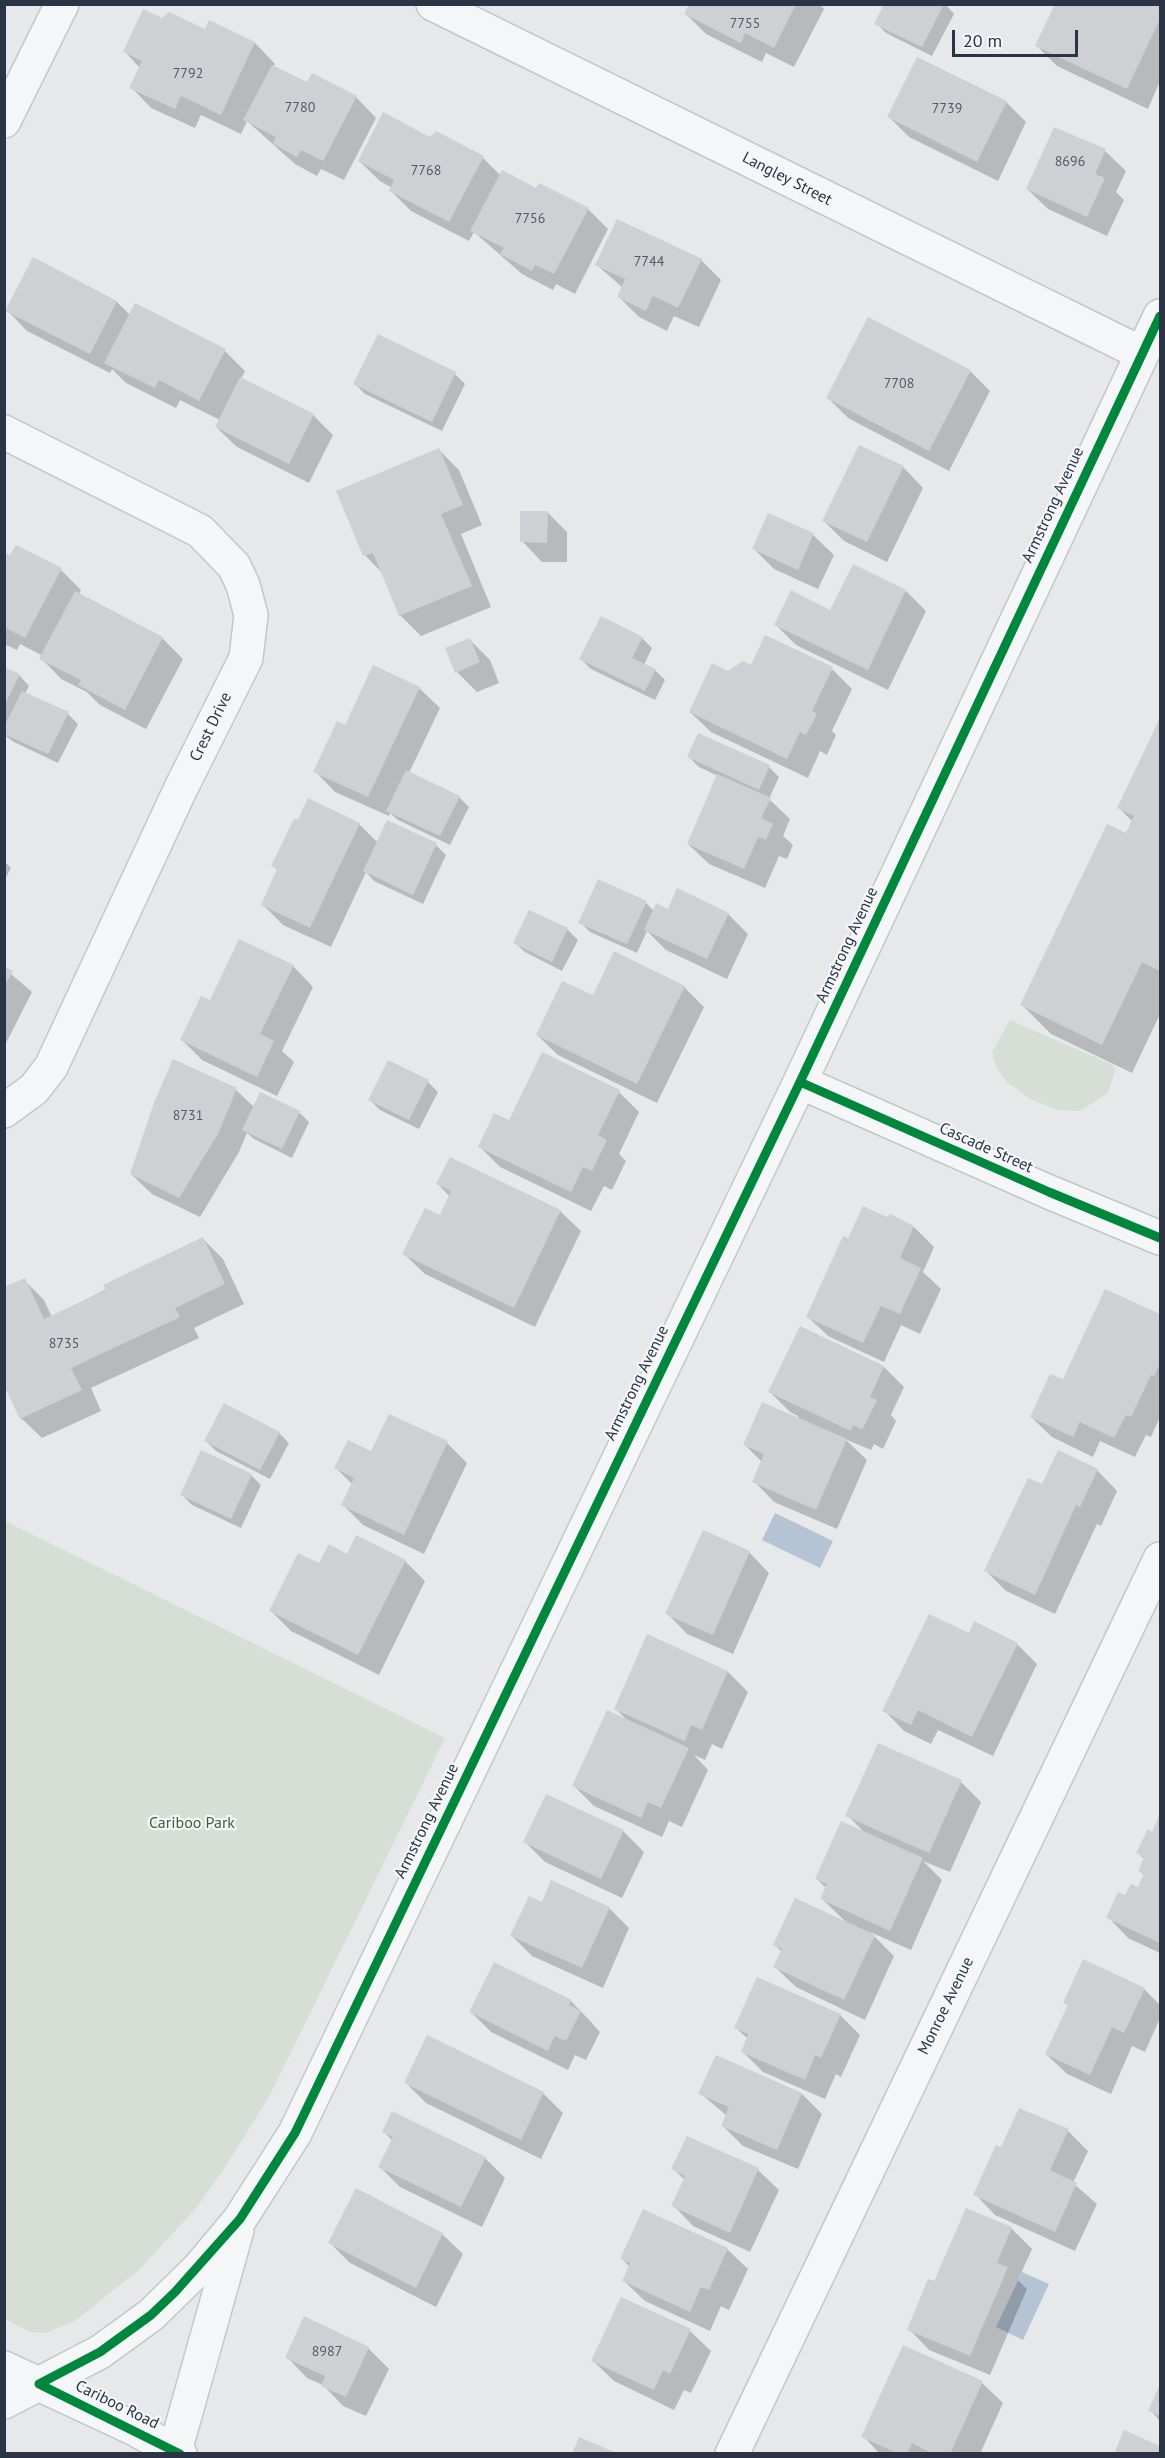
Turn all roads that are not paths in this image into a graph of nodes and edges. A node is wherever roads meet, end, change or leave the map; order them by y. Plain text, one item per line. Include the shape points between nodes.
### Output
1 (62, 4) edge
2 (434, 4) edge
3 (4, 121) edge
4 (1161, 316) edge
5 (1141, 353) junction
6 (4, 432) edge
7 (800, 1082) junction
8 (4, 1112) edge
9 (1161, 1238) edge
10 (1161, 1559) edge
11 (240, 2219) junction
12 (4, 2368) edge
13 (39, 2384) junction
14 (4, 2403) edge
15 (178, 2452) edge
16 (732, 2454) edge

1 - 3 street
2 - 5 street, Langley Street
4 - 5 street, Armstrong Avenue
5 - 7 street, Armstrong Avenue
6 - 8 street, Crest Drive via 200,531 234,566 243,585 251,622 246,658 51,1067 34,1089
7 - 9 street, Cascade Street
7 - 11 street, Armstrong Avenue via 300,2122
10 - 16 street, Monroe Avenue
11 - 13 street, Armstrong Avenue via 199,2268 151,2315 100,2352
11 - 15 street
12 - 13 street, Cariboo Road
13 - 14 street, Armstrong Avenue
13 - 15 street, Cariboo Road

